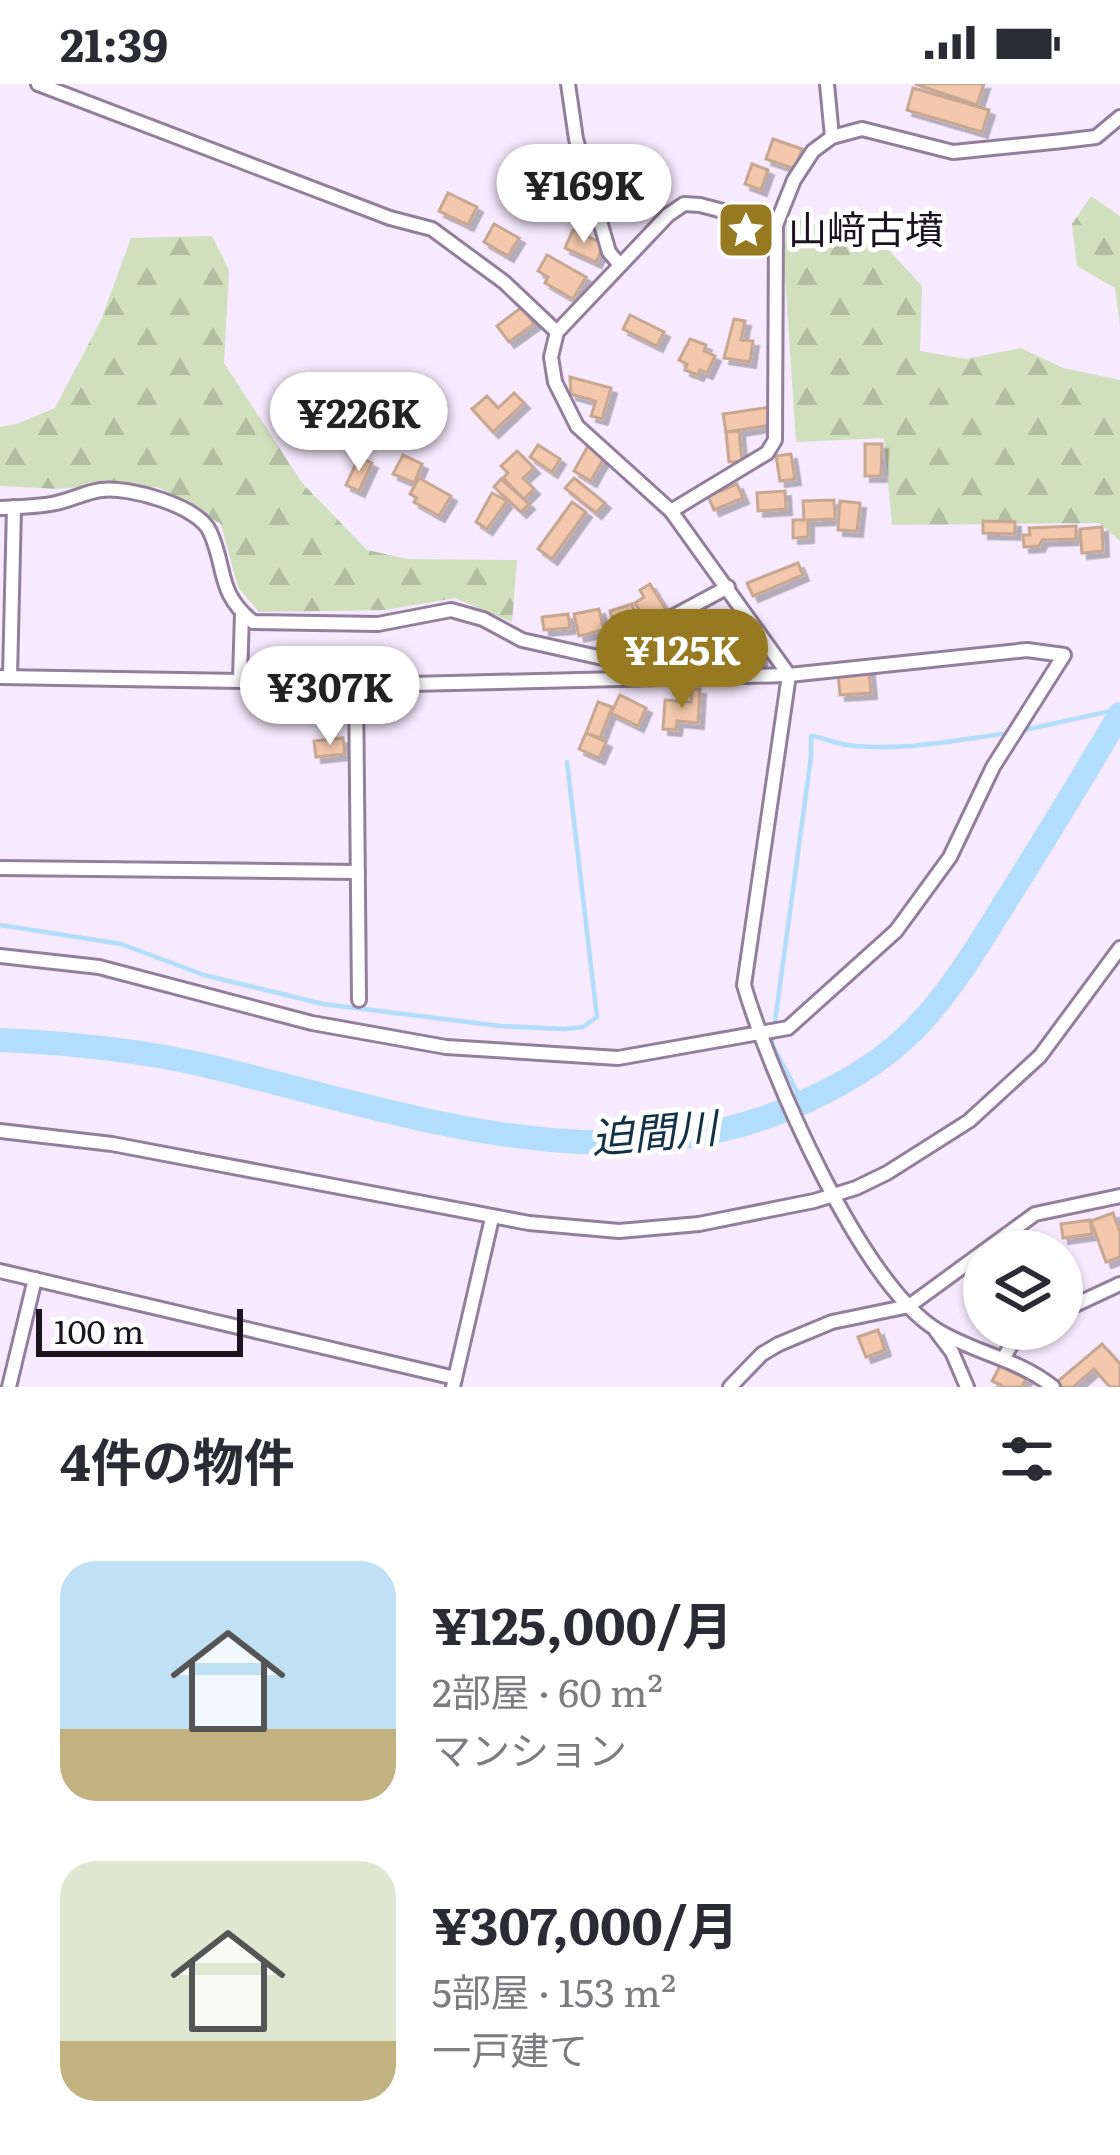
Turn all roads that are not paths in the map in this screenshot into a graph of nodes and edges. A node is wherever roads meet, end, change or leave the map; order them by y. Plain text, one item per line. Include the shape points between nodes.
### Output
1 (38, 84) edge
2 (568, 84) edge
3 (827, 84) edge
4 (1120, 117) edge
5 (832, 137) junction
6 (776, 225) junction
7 (619, 264) junction
8 (557, 332) junction
9 (7, 508) edge
10 (671, 511) junction
11 (728, 587) junction
12 (242, 613) junction
13 (616, 661) junction
14 (789, 675) junction
15 (5, 677) edge
16 (240, 680) junction
17 (356, 680) junction
18 (616, 680) junction
19 (0, 868) edge
20 (358, 872) junction
21 (1120, 948) edge
22 (0, 956) edge
23 (359, 1000) dead end
24 (759, 1035) junction
25 (0, 1131) edge
26 (834, 1194) junction
27 (1120, 1196) edge
28 (492, 1218) junction
29 (0, 1271) edge
30 (35, 1279) junction
31 (1120, 1284) edge
32 (1083, 1301) edge
33 (909, 1306) junction
34 (935, 1329) junction
35 (1008, 1350) edge
36 (1003, 1360) junction
37 (454, 1382) edge
38 (9, 1387) edge
39 (730, 1387) edge
40 (967, 1387) edge
41 (1053, 1387) edge

1 - 8 street via 431,230
2 - 7 street via 609,252
3 - 5 street
4 - 5 street via 1096,137 953,152 862,128
5 - 6 street via 794,180
6 - 7 street via 685,204
6 - 10 street via 775,440 767,453
7 - 8 street
8 - 10 street via 555,382 577,426
9 - 12 street via 103,489 169,501 208,525 224,586
9 - 15 street
10 - 11 street
11 - 13 street via 662,623
11 - 14 street
12 - 13 street via 253,622 378,624 451,610 522,640
12 - 16 street
13 - 18 street
14 - 18 street
14 - 24 street via 744,985
14 - 24 street via 1027,650 1064,655 950,857 896,931 788,1028
15 - 16 street
16 - 17 street
17 - 18 street
17 - 20 street
19 - 20 street
20 - 23 street
21 - 26 street via 1040,1056 969,1121 887,1173
22 - 24 street via 99,968 312,1023 446,1047 618,1058
24 - 26 street
25 - 28 street via 95,1141
26 - 28 street via 644,1229
26 - 33 street
27 - 33 street via 1035,1214
28 - 37 street
29 - 30 street
30 - 37 street
30 - 38 street
31 - 32 street
33 - 34 street
33 - 39 street via 832,1322 779,1344
34 - 36 street
34 - 40 street
35 - 36 street
36 - 41 street

